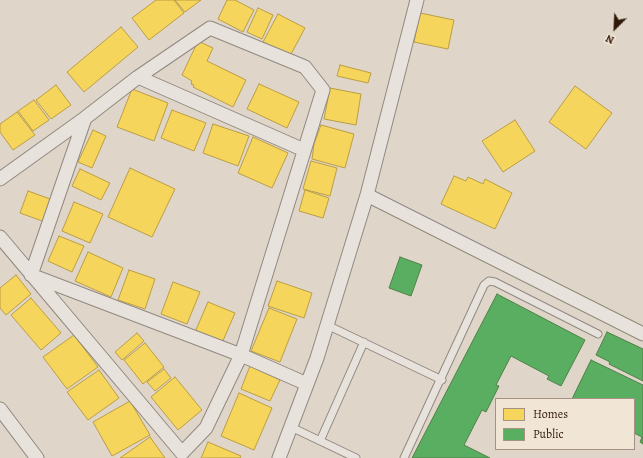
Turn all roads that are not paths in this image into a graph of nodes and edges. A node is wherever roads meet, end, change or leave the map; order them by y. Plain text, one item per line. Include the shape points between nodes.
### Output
1 (417, 0) edge
2 (138, 77) junction
3 (85, 118) junction
4 (304, 150) junction
5 (0, 179) edge
6 (367, 195) junction
7 (0, 237) edge
8 (31, 275) junction
9 (327, 325) junction
10 (598, 334) dead end
11 (643, 334) edge
12 (364, 342) junction
13 (241, 355) junction
14 (442, 380) junction
15 (307, 384) junction
16 (0, 408) edge
17 (292, 427) junction
18 (320, 441) junction
19 (37, 458) edge
20 (279, 458) edge
21 (356, 458) edge
22 (404, 458) edge

1 - 6 street
2 - 3 street
2 - 4 street
2 - 4 street via 210,28 305,67 323,90
3 - 5 street
3 - 8 street
4 - 13 street
6 - 9 street
6 - 11 street
7 - 8 street
8 - 13 street
8 - 13 street via 182,453 206,428
9 - 12 lane
9 - 15 street
10 - 14 lane via 489,281 484,285
12 - 14 lane
12 - 18 lane
13 - 15 street
14 - 22 lane
15 - 17 street
16 - 19 street
17 - 18 lane
17 - 20 street
18 - 21 lane

